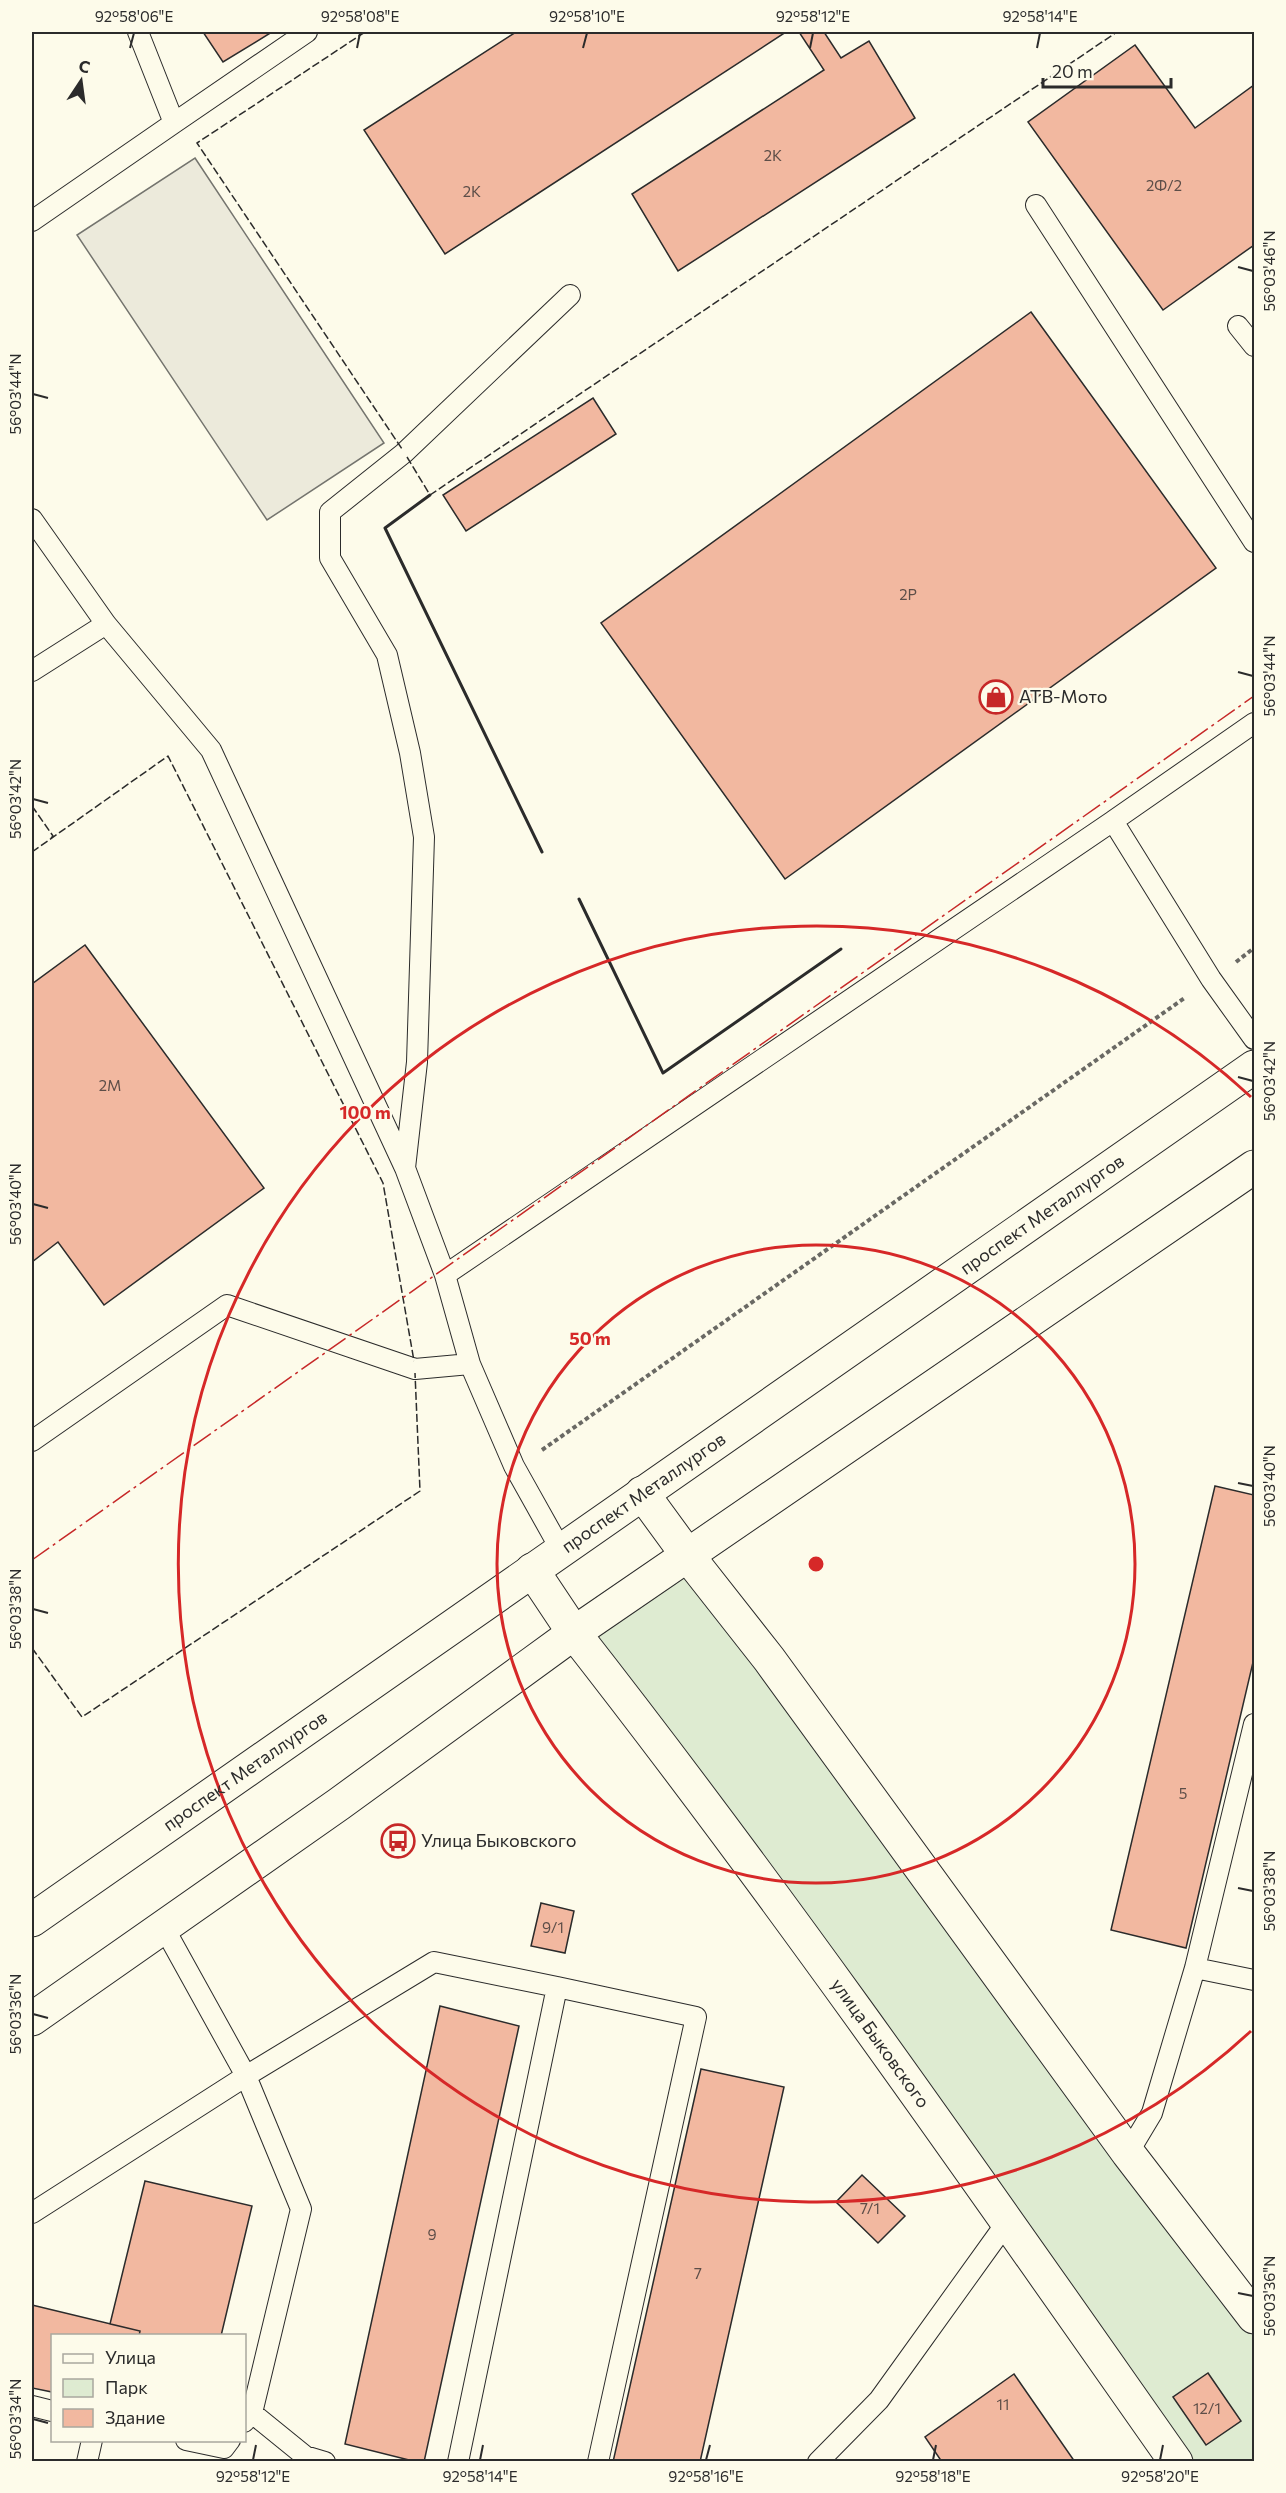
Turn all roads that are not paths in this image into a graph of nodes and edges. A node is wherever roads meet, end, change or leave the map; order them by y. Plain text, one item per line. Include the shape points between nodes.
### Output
1 (138, 32) edge
2 (307, 32) edge
3 (174, 123) junction
4 (1036, 205) dead end
5 (32, 221) edge
6 (570, 295) dead end
7 (1238, 326) dead end
8 (1254, 346) edge
9 (32, 519) edge
10 (1254, 542) edge
11 (106, 624) junction
12 (32, 671) edge
13 (1254, 723) edge
14 (1113, 821) junction
15 (1254, 1039) edge
16 (1254, 1067) edge
17 (1254, 1167) edge
18 (405, 1168) junction
19 (445, 1275) junction
20 (470, 1364) junction
21 (32, 1442) edge
22 (642, 1493) junction
23 (561, 1550) junction
24 (688, 1556) junction
25 (532, 1570) junction
26 (574, 1633) junction
27 (1254, 1724) edge
28 (32, 1920) edge
29 (164, 1926) junction
30 (1195, 1968) junction
31 (1254, 1980) edge
32 (557, 1987) junction
33 (32, 2019) edge
34 (246, 2076) junction
35 (1128, 2153) junction
36 (32, 2213) edge
37 (1007, 2222) junction
38 (1251, 2306) edge
39 (32, 2406) edge
40 (51, 2411) edge
41 (248, 2417) edge
42 (92, 2442) edge
43 (196, 2442) edge
44 (228, 2442) edge
45 (304, 2459) edge
46 (87, 2462) edge
47 (325, 2462) edge
48 (458, 2462) edge
49 (598, 2462) edge
50 (818, 2462) edge
51 (1176, 2462) edge

1 - 3 lane
2 - 3 lane
3 - 5 lane
4 - 10 lane
6 - 18 lane via 404,453 330,512 330,558 387,655 410,753 424,837 417,1062
7 - 8 lane
9 - 11 lane
11 - 12 lane
11 - 18 lane via 211,750
13 - 14 lane
14 - 15 lane via 1211,979
14 - 19 lane
16 - 22 main road, проспект Металлургов
17 - 24 main road
18 - 19 lane
19 - 20 lane
20 - 21 lane via 415,1369 227,1305
20 - 23 lane via 514,1466
22 - 23 main road, проспект Металлургов
22 - 24 main road
23 - 25 main road, проспект Металлургов
24 - 26 main road
24 - 35 main road via 769,1659
25 - 26 main road, улица Быковского
25 - 28 main road, проспект Металлургов
26 - 29 main road
26 - 37 main road, улица Быковского via 659,1742
27 - 30 lane
29 - 33 main road
29 - 34 lane
30 - 31 lane
30 - 35 lane via 1152,2113
32 - 34 lane via 434,1962
32 - 48 lane
32 - 49 lane via 696,2017
34 - 36 lane
34 - 41 lane via 301,2209
35 - 38 main road
37 - 50 lane via 879,2400
37 - 51 main road, улица Быковского
39 - 40 lane
41 - 45 lane
42 - 46 lane
43 - 44 lane via 224,2448
45 - 47 lane

